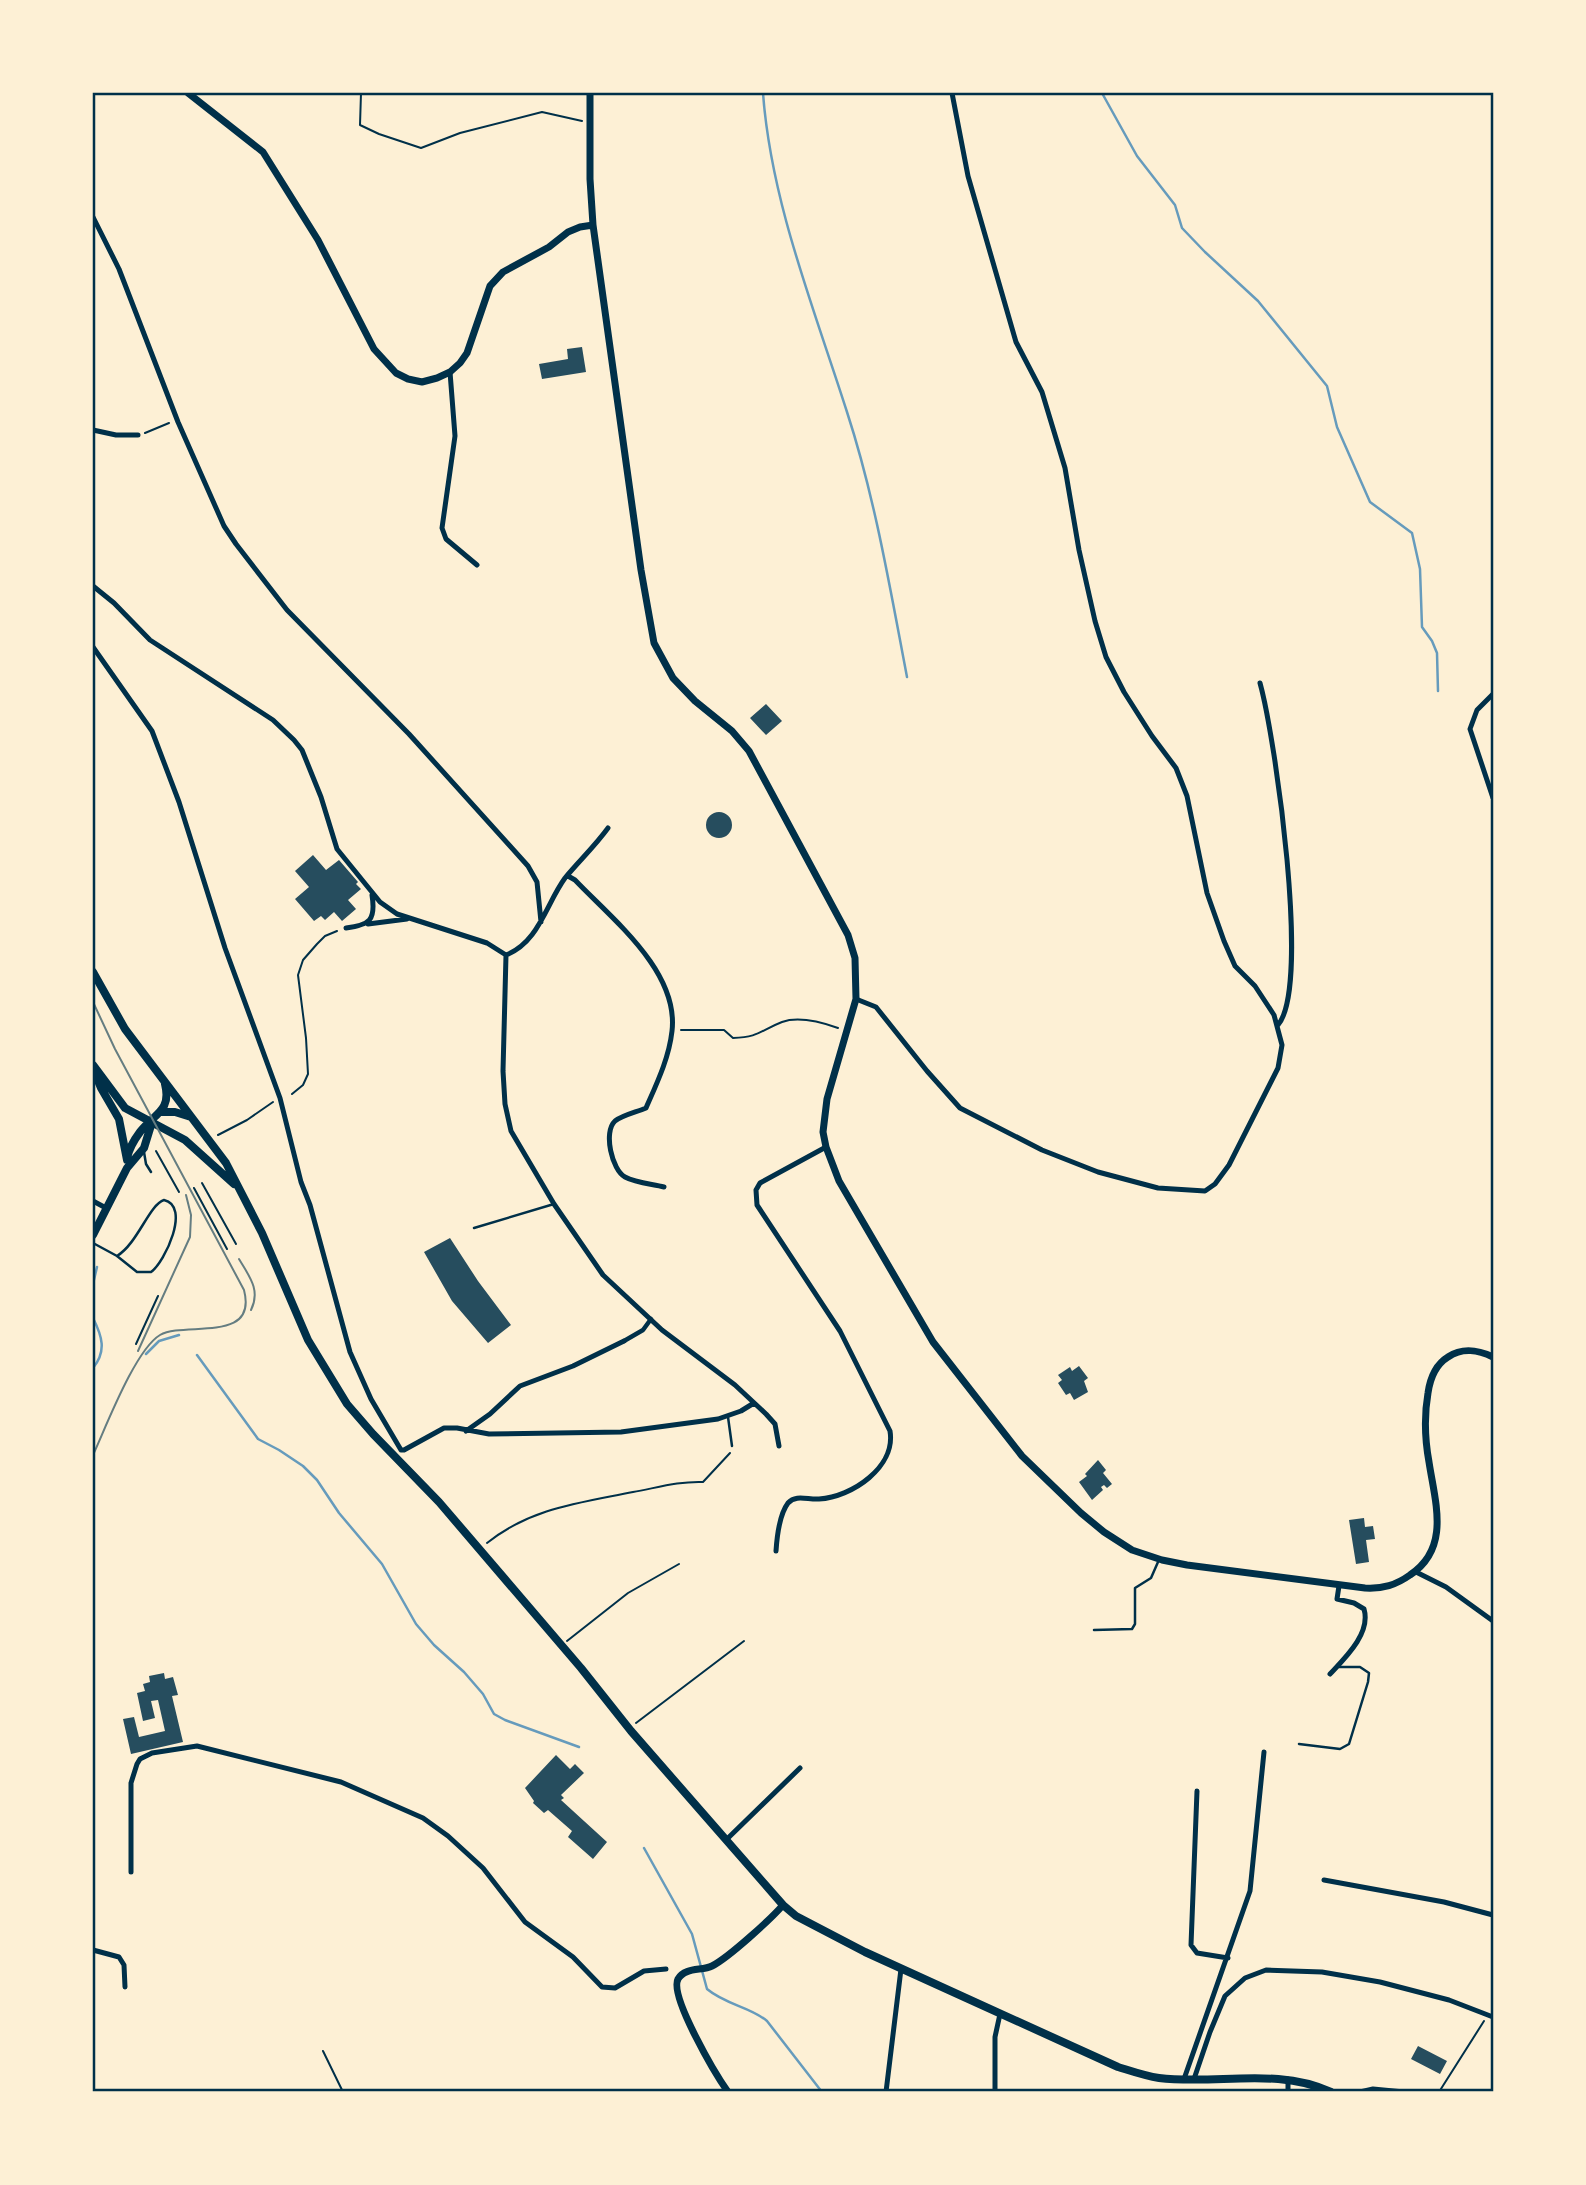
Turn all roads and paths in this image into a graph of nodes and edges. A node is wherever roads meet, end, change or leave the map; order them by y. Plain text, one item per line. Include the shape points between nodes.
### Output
1 (188, 93) edge
2 (360, 93) edge
3 (590, 93) edge
4 (952, 93) edge
5 (582, 122) dead end
6 (93, 217) edge
7 (593, 225) junction
8 (450, 372) junction
9 (173, 422) dead end
10 (93, 430) edge
11 (138, 435) joint
12 (477, 565) dead end
13 (93, 586) edge
14 (93, 647) edge
15 (1260, 683) dead end
16 (1493, 694) edge
17 (1493, 798) edge
18 (608, 828) dead end
19 (568, 876) junction
20 (372, 895) junction
21 (412, 919) junction
22 (541, 922) junction
23 (365, 925) junction
24 (346, 928) joint
25 (506, 955) junction
26 (93, 972) edge
27 (856, 999) junction
28 (1278, 1025) junction
29 (840, 1028) dead end
30 (673, 1030) junction
31 (93, 1066) edge
32 (164, 1081) junction
33 (292, 1094) dead end
34 (273, 1102) dead end
35 (161, 1112) junction
36 (195, 1119) junction
37 (152, 1122) junction
38 (216, 1137) dead end
39 (826, 1147) junction
40 (144, 1148) junction
41 (156, 1151) dead end
42 (127, 1164) junction
43 (151, 1172) dead end
44 (202, 1183) dead end
45 (664, 1187) dead end
46 (194, 1188) dead end
47 (238, 1188) junction
48 (179, 1192) dead end
49 (93, 1201) edge
50 (554, 1204) junction
51 (106, 1208) junction
52 (474, 1228) dead end
53 (93, 1235) edge
54 (93, 1243) edge
55 (236, 1244) dead end
56 (228, 1249) dead end
57 (117, 1256) junction
58 (158, 1296) dead end
59 (651, 1319) junction
60 (624, 1341) joint
61 (136, 1344) dead end
62 (1493, 1357) edge
63 (754, 1403) junction
64 (728, 1417) junction
65 (466, 1431) junction
66 (732, 1446) joint
67 (779, 1446) dead end
68 (483, 1546) dead end
69 (776, 1551) dead end
70 (1159, 1559) junction
71 (679, 1564) dead end
72 (1416, 1572) junction
73 (1339, 1586) junction
74 (1493, 1621) edge
75 (1094, 1630) dead end
76 (566, 1641) dead end
77 (744, 1641) dead end
78 (1336, 1667) junction
79 (1330, 1674) dead end
80 (636, 1723) dead end
81 (1299, 1744) dead end
82 (1264, 1752) dead end
83 (800, 1768) dead end
84 (1197, 1791) dead end
85 (726, 1840) junction
86 (131, 1872) dead end
87 (1324, 1880) dead end
88 (783, 1905) junction
89 (1493, 1915) edge
90 (93, 1950) edge
91 (1228, 1958) junction
92 (666, 1969) dead end
93 (901, 1969) junction
94 (125, 1987) dead end
95 (1000, 2014) junction
96 (1493, 2017) edge
97 (1484, 2020) dead end
98 (323, 2051) dead end
99 (1184, 2079) junction
100 (1194, 2079) junction
101 (1289, 2080) junction
102 (343, 2092) edge
103 (727, 2092) edge
104 (886, 2092) edge
105 (995, 2092) edge
106 (1288, 2092) edge
107 (1331, 2092) edge
108 (1360, 2092) edge
109 (1404, 2092) edge
110 (1439, 2092) edge

1 - 8 street via 263,152 386,363 396,373 422,382
2 - 5 path via 360,125 421,148 542,112
3 - 7 street
4 - 28 street via 968,176 1016,342 1042,392 1065,468 1079,550 1106,657 1176,768 1223,941 1235,966 1255,986
6 - 22 street via 119,270 177,422 230,535 287,610 409,734 528,866 537,882
7 - 8 street via 568,232 503,272 490,286 467,353
7 - 27 street via 654,643 673,678 732,731 761,772 848,935 855,958
8 - 12 street via 455,436 443,528 446,539
9 - 11 path
10 - 11 street
13 - 20 street via 150,640 273,720 294,740 321,797 337,849
14 - 65 street via 152,731 179,802 225,948 280,1098 350,1352 398,1446 404,1450 439,1430
15 - 28 street via 1272,733 1291,902 1292,975 1284,1018
16 - 17 street via 1477,710 1470,729
18 - 19 street
19 - 22 street
19 - 30 street via 646,955 667,989
20 - 21 street via 390,910
20 - 23 street via 372,915
21 - 23 street
21 - 25 street via 487,943
22 - 25 street via 523,946
23 - 24 street
24 - 33 path via 325,936 303,960 298,975 308,1074
25 - 50 street via 503,1031 510,1131
26 - 32 main road via 120,1021
27 - 28 street via 876,1007 960,1108 1042,1150 1098,1171 1180,1190 1205,1191 1228,1165 1278,1068 1282,1045
27 - 39 street via 827,1099
29 - 30 path via 788,1021 754,1037 733,1038 724,1030
30 - 45 street via 646,1108 617,1120 610,1137 617,1170 625,1177
31 - 37 main road via 125,1108
31 - 42 main road via 119,1119
32 - 35 main road via 167,1098
32 - 36 main road
34 - 38 path
35 - 36 main road
35 - 37 main road
36 - 47 main road
37 - 40 main road
37 - 42 main road via 138,1135
37 - 47 main road via 196,1148
39 - 69 street via 760,1183 757,1205 840,1331 892,1442 871,1476 850,1490 789,1501
39 - 70 street via 839,1181 933,1342 1021,1456 1104,1532 1132,1550
40 - 42 main road
40 - 43 lane
41 - 48 path
42 - 51 main road
44 - 55 path
46 - 56 path
47 - 85 main road via 308,1340 347,1404 448,1512
49 - 51 street
50 - 52 lane
50 - 59 street via 603,1275
51 - 53 main road
54 - 57 lane
57 - 57 lane via 132,1270 147,1274 159,1265 177,1215 172,1202 157,1203 137,1236
58 - 61 path
59 - 60 street
59 - 63 street
60 - 65 street via 520,1386
62 - 72 street via 1479,1351 1454,1353 1429,1380 1426,1431 1439,1518 1434,1546
63 - 64 street
63 - 67 street via 775,1424
64 - 65 street via 603,1433
64 - 66 lane
66 - 68 path via 703,1482 562,1506 515,1523
70 - 73 street
70 - 75 lane via 1152,1578 1135,1588 1134,1627
71 - 76 path via 628,1593
72 - 73 street via 1378,1589
72 - 74 street
73 - 78 street via 1337,1600 1364,1609 1366,1618 1364,1630
77 - 80 path
78 - 79 street
78 - 81 lane via 1360,1667 1368,1673 1349,1744 1340,1749
82 - 91 street via 1252,1881
83 - 85 street
84 - 91 street via 1191,1945 1197,1954
85 - 88 main road
86 - 92 street via 131,1783 137,1763 152,1753 197,1746 341,1782 423,1818 484,1868 525,1923 573,1957 602,1987 615,1988 644,1971
87 - 89 street
88 - 93 main road via 821,1930
88 - 103 street via 714,1965 684,1973 678,1980 678,1999
90 - 94 street via 118,1957 124,1965
91 - 99 street
93 - 95 main road
93 - 104 street
95 - 99 main road via 1118,2067
95 - 105 street via 995,2037
96 - 100 street via 1380,1982 1266,1969 1245,1978 1226,1996
97 - 110 path
98 - 102 path
99 - 100 main road
100 - 101 main road
101 - 106 street
101 - 107 main road
108 - 109 street

